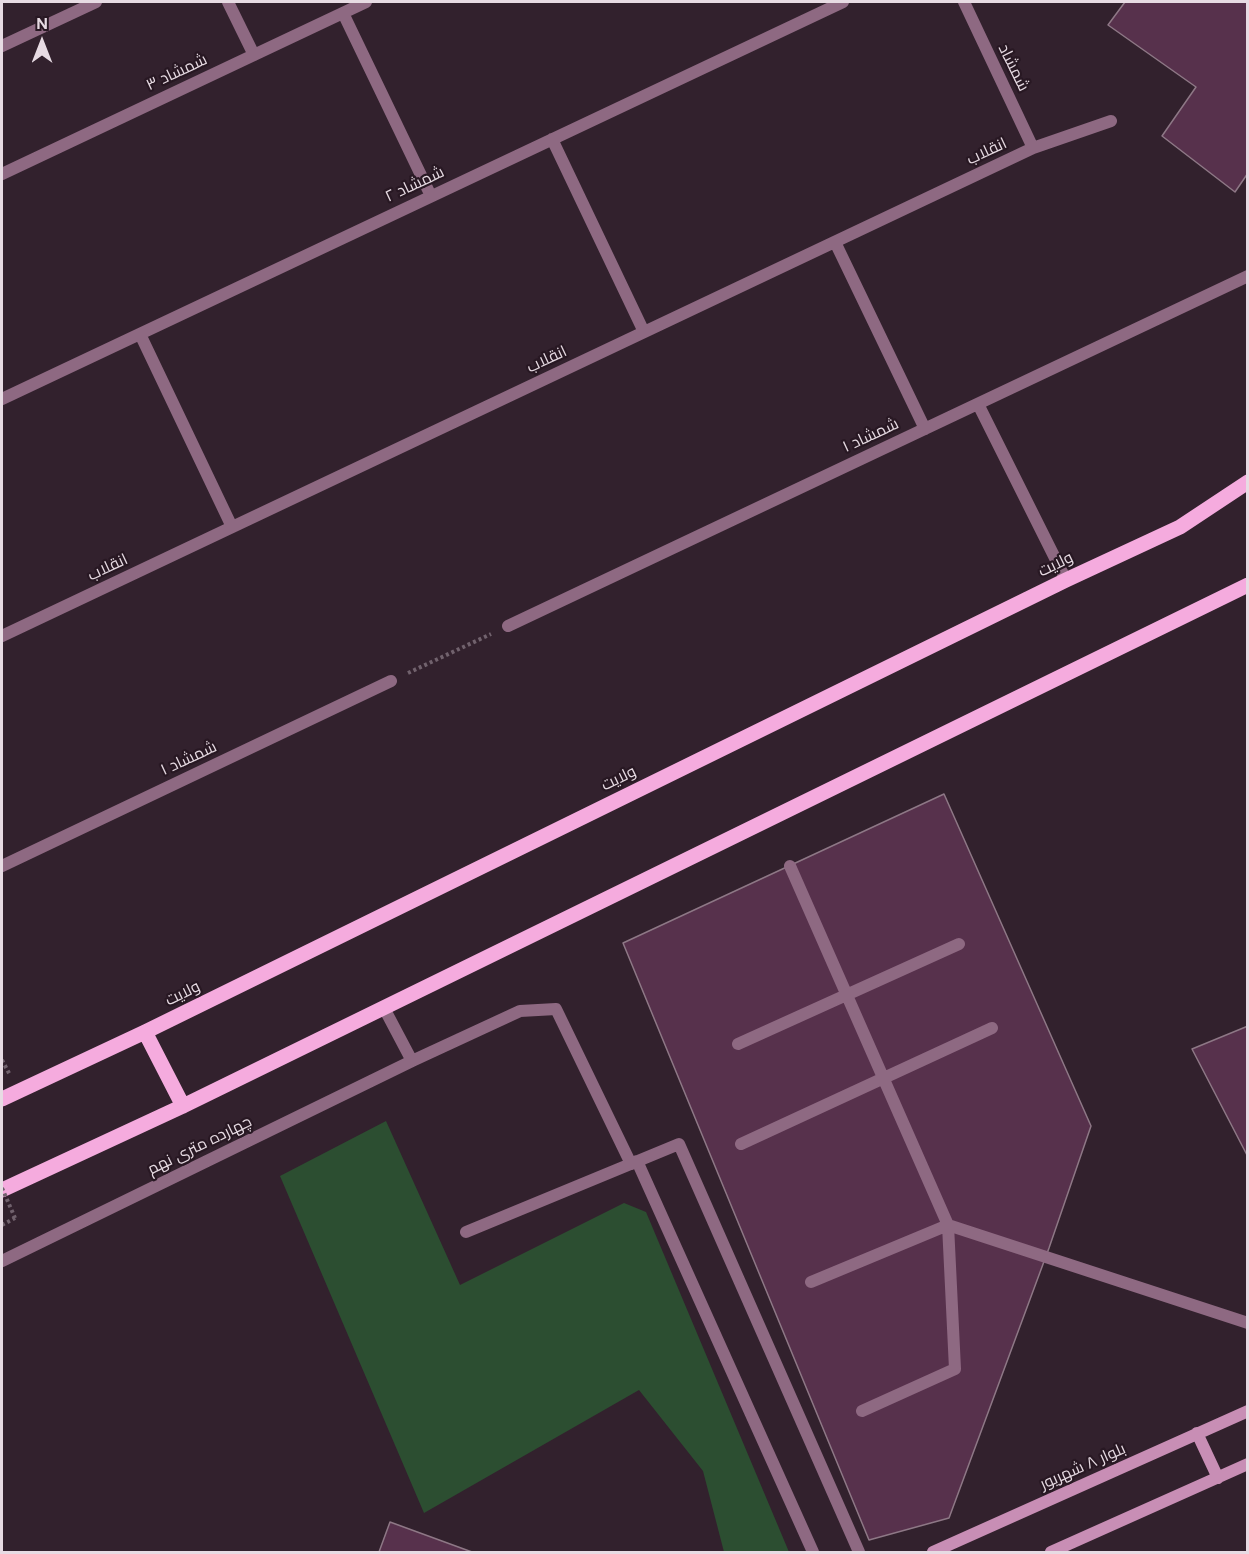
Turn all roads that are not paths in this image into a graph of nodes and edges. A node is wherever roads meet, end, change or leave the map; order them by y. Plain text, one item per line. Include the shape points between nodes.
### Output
1 (96, 2) edge
2 (228, 2) edge
3 (366, 2) edge
4 (843, 2) edge
5 (964, 2) edge
6 (343, 13) junction
7 (2, 46) edge
8 (254, 55) junction
9 (1111, 122) dead end
10 (552, 139) junction
11 (1034, 148) junction
12 (2, 174) edge
13 (430, 196) junction
14 (836, 242) junction
15 (1248, 276) edge
16 (644, 332) junction
17 (140, 334) junction
18 (2, 399) edge
19 (978, 404) junction
20 (925, 429) junction
21 (1248, 482) edge
22 (232, 527) junction
23 (1066, 580) junction
24 (1248, 585) edge
25 (508, 626) road end
26 (2, 636) edge
27 (391, 681) road end
28 (2, 866) edge
29 (790, 866) dead end
30 (959, 944) dead end
31 (847, 994) junction
32 (384, 1008) junction
33 (992, 1028) dead end
34 (145, 1032) junction
35 (738, 1044) dead end
36 (412, 1061) junction
37 (883, 1078) junction
38 (2, 1099) edge
39 (183, 1106) junction
40 (741, 1144) dead end
41 (634, 1162) junction
42 (2, 1189) edge
43 (948, 1225) junction
44 (466, 1232) dead end
45 (2, 1261) edge
46 (811, 1282) dead end
47 (1248, 1323) edge
48 (862, 1411) dead end
49 (1248, 1411) edge
50 (1197, 1433) junction
51 (1248, 1464) edge
52 (1218, 1478) junction
53 (813, 1552) edge
54 (859, 1552) edge
55 (933, 1552) edge
56 (1051, 1552) edge

1 - 7 street
2 - 8 street
3 - 6 street, شمشاد ۳
4 - 10 street, شمشاد ۲
5 - 11 street, شمشاد
6 - 8 street, شمشاد ۳
6 - 13 street
8 - 12 street, شمشاد ۳
9 - 11 street, انقلاب
10 - 13 street, شمشاد ۲
10 - 16 street
11 - 14 street, انقلاب
13 - 17 street, شمشاد ۲
14 - 16 street, انقلاب
14 - 20 street
15 - 19 street, شمشاد ۱
16 - 22 street, انقلاب
17 - 18 street, شمشاد ۲
17 - 22 street
19 - 20 street, شمشاد ۱
19 - 23 street
20 - 25 street, شمشاد ۱
21 - 23 main road, ولایت via 1180,527
22 - 26 street, انقلاب
23 - 34 main road, ولایت
24 - 32 main road
27 - 28 street, شمشاد ۱
29 - 31 street
30 - 31 street
31 - 35 street
31 - 37 street
32 - 36 street
32 - 39 main road
33 - 37 street
34 - 38 main road, ولایت
34 - 39 main road
36 - 41 street, چهارده متری نهم via 520,1011 555,1009
36 - 45 street, چهارده متری نهم
37 - 40 street
37 - 43 street
39 - 42 main road
41 - 44 street
41 - 53 street
41 - 54 street via 679,1144
43 - 46 street
43 - 47 street
43 - 48 street via 955,1369
49 - 50 street, بلوار ۸ شهریور
50 - 52 street
50 - 55 street, بلوار ۸ شهریور
51 - 52 street
52 - 56 street

